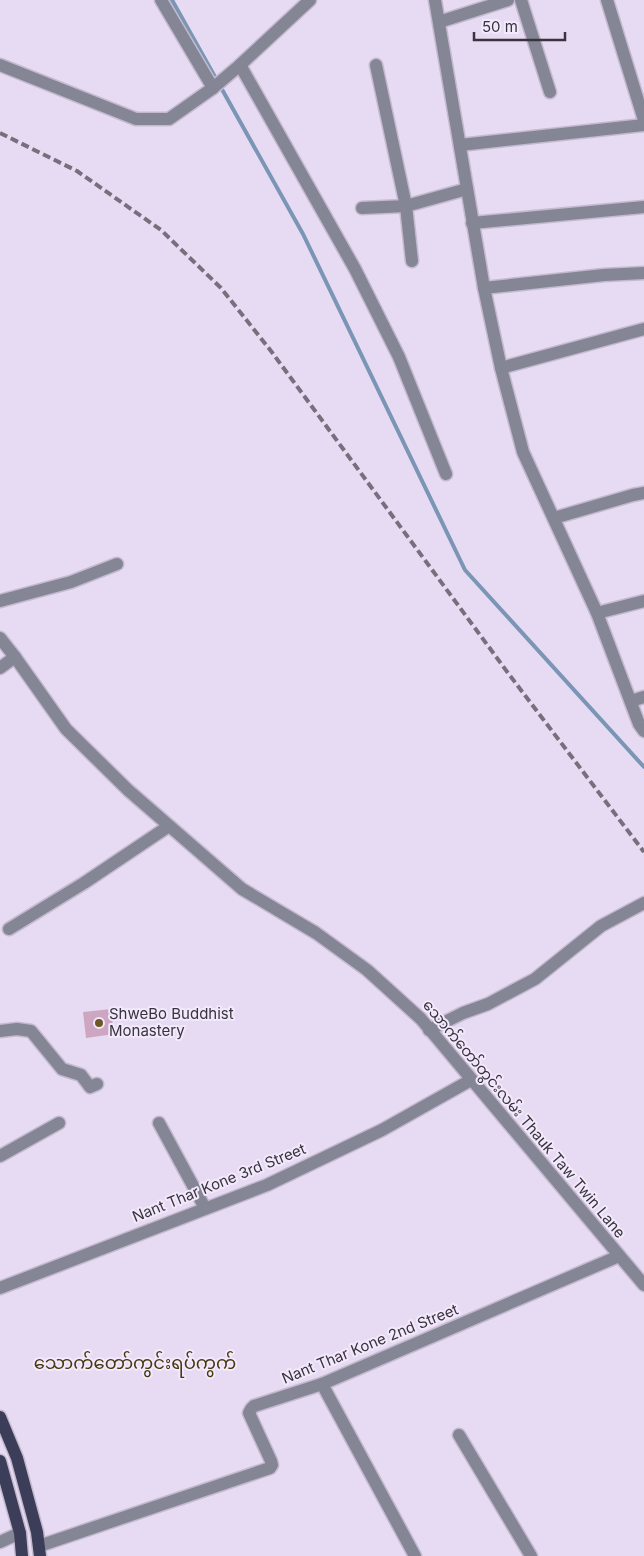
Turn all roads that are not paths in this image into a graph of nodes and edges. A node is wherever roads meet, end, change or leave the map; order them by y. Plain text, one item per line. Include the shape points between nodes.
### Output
1 (161, 0) edge
2 (310, 0) edge
3 (435, 0) edge
4 (508, 0) edge
5 (521, 0) edge
6 (607, 0) edge
7 (439, 22) junction
8 (0, 65) edge
9 (240, 66) junction
10 (376, 66) dead end
11 (213, 88) junction
12 (550, 92) dead end
13 (644, 120) edge
14 (644, 125) edge
15 (460, 145) junction
16 (467, 189) junction
17 (406, 206) junction
18 (644, 207) edge
19 (362, 208) dead end
20 (472, 223) junction
21 (412, 261) dead end
22 (644, 273) edge
23 (484, 288) junction
24 (644, 329) edge
25 (501, 368) junction
26 (446, 474) dead end
27 (644, 493) edge
28 (554, 518) junction
29 (117, 564) dead end
30 (0, 601) edge
31 (644, 601) edge
32 (597, 613) junction
33 (0, 638) edge
34 (15, 657) junction
35 (0, 668) edge
36 (644, 697) edge
37 (631, 702) junction
38 (644, 731) edge
39 (169, 826) junction
40 (644, 903) edge
41 (9, 929) dead end
42 (429, 1030) junction
43 (0, 1031) edge
44 (471, 1080) junction
45 (97, 1084) dead end
46 (58, 1123) dead end
47 (159, 1123) dead end
48 (0, 1156) edge
49 (205, 1208) junction
50 (619, 1256) junction
51 (644, 1285) edge
52 (0, 1288) edge
53 (322, 1384) junction
54 (0, 1417) edge
55 (459, 1435) dead end
56 (0, 1461) edge
57 (20, 1534) junction
58 (0, 1542) edge
59 (39, 1551) edge
60 (22, 1556) edge
61 (415, 1556) edge
62 (531, 1556) edge

1 - 11 street
2 - 9 street
3 - 7 street
4 - 7 street
5 - 12 street
6 - 13 street
7 - 15 street
8 - 11 street via 136,119 169,119
9 - 11 street
9 - 26 street via 355,269 399,357
10 - 17 street
14 - 15 street
15 - 16 street
16 - 17 street
16 - 20 street
17 - 19 street
17 - 21 street
18 - 20 street
20 - 23 street
22 - 23 street
23 - 25 street
24 - 25 street
25 - 28 street via 523,452
27 - 28 street
28 - 32 street
29 - 30 street via 71,582
31 - 32 street
32 - 37 street
33 - 34 street, သောက်တော်တွင်းလမ်း Thauk Taw Twin Lane
34 - 35 street
34 - 39 street, သောက်တော်တွင်းလမ်း Thauk Taw Twin Lane via 66,729
36 - 37 street
37 - 38 street via 638,724
39 - 41 street
39 - 42 street, သောက်တော်တွင်းလမ်း Thauk Taw Twin Lane via 242,889 316,933 366,970
40 - 42 street via 601,926 535,978 488,1004
42 - 44 street, သောက်တော်တွင်းလမ်း Thauk Taw Twin Lane
43 - 45 street via 18,1029 31,1032 62,1070 81,1075 90,1087
44 - 49 street, Nant Thar Kone 3rd Street via 382,1130 266,1185
44 - 50 street, သောက်တော်တွင်းလမ်း Thauk Taw Twin Lane
46 - 48 street
47 - 49 street
49 - 52 street, Nant Thar Kone 3rd Street
50 - 51 street, သောက်တော်တွင်းလမ်း Thauk Taw Twin Lane
50 - 53 street, Nant Thar Kone 2nd Street
53 - 59 street, Nant Thar Kone 2nd Street via 251,1409 271,1461 270,1468
53 - 61 street
54 - 59 main road via 17,1458
55 - 62 street
56 - 57 main road
57 - 58 street
57 - 60 main road

